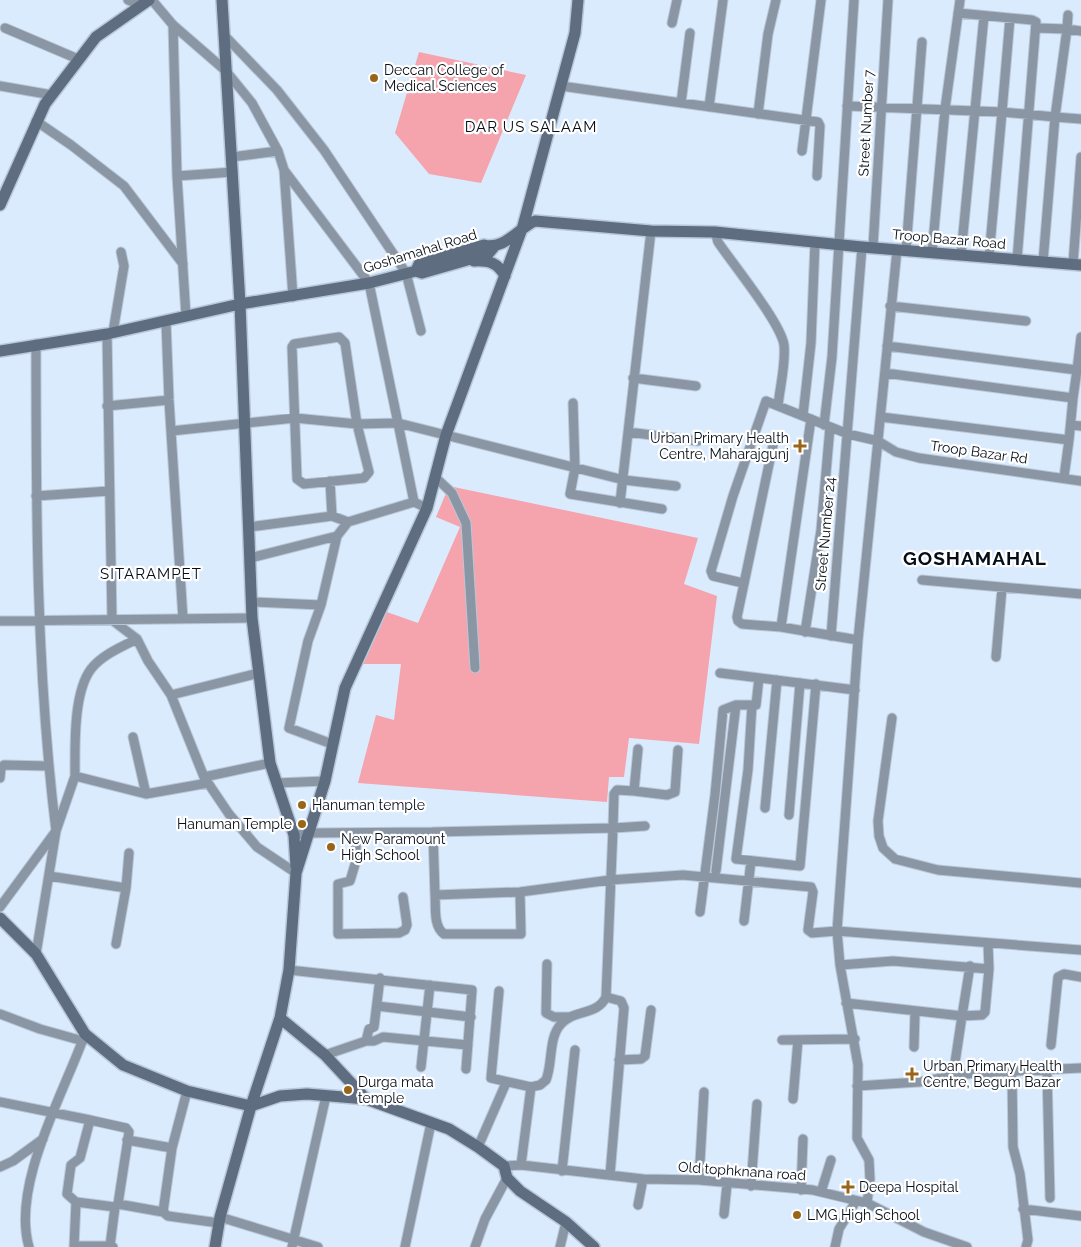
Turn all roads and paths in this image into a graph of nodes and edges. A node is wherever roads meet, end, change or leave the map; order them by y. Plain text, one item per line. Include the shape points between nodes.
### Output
1 (128, 0) edge
2 (222, 0) edge
3 (578, 0) edge
4 (677, 0) edge
5 (723, 0) edge
6 (776, 0) edge
7 (821, 0) edge
8 (854, 0) edge
9 (888, 0) edge
10 (960, 0) edge
11 (147, 2) edge
12 (958, 13) junction
13 (1068, 15) dead end
14 (984, 16) junction
15 (1010, 18) junction
16 (672, 23) dead end
17 (173, 25) junction
18 (6, 28) dead end
19 (1036, 28) junction
20 (1067, 29) junction
21 (1081, 31) edge
22 (690, 33) dead end
23 (224, 36) junction
24 (922, 42) dead end
25 (78, 59) junction
26 (226, 71) junction
27 (0, 86) edge
28 (561, 86) junction
29 (52, 95) junction
30 (681, 103) junction
31 (846, 106) junction
32 (709, 107) junction
33 (880, 108) junction
34 (917, 108) junction
35 (945, 109) junction
36 (975, 111) junction
37 (1002, 112) junction
38 (758, 114) junction
39 (1029, 116) junction
40 (1055, 117) junction
41 (1079, 118) edge
42 (36, 121) junction
43 (806, 121) junction
44 (278, 151) junction
45 (802, 151) dead end
46 (1081, 157) edge
47 (232, 158) junction
48 (284, 170) junction
49 (232, 172) junction
50 (177, 176) junction
51 (817, 176) dead end
52 (0, 205) edge
53 (523, 226) junction
54 (651, 231) junction
55 (715, 232) junction
56 (815, 243) junction
57 (838, 244) junction
58 (494, 247) junction
59 (868, 247) junction
60 (902, 250) junction
61 (121, 252) dead end
62 (932, 253) junction
63 (962, 255) junction
64 (990, 257) junction
65 (1017, 260) junction
66 (462, 261) junction
67 (1043, 262) junction
68 (184, 265) junction
69 (1077, 265) edge
70 (411, 272) junction
71 (505, 276) junction
72 (370, 283) junction
73 (293, 297) junction
74 (240, 304) junction
75 (890, 306) junction
76 (186, 316) junction
77 (1026, 321) dead end
78 (166, 322) junction
79 (421, 331) dead end
80 (110, 333) junction
81 (1081, 337) edge
82 (36, 344) junction
83 (887, 346) junction
84 (0, 351) edge
85 (1079, 370) edge
86 (885, 373) junction
87 (633, 378) junction
88 (696, 386) dead end
89 (1073, 398) junction
90 (168, 400) junction
91 (573, 403) dead end
92 (108, 406) junction
93 (778, 406) junction
94 (807, 417) junction
95 (881, 417) junction
96 (295, 418) junction
97 (245, 422) junction
98 (398, 423) junction
99 (357, 424) junction
100 (1071, 425) junction
101 (827, 426) junction
102 (1081, 426) edge
103 (171, 431) junction
104 (628, 432) junction
105 (848, 434) junction
106 (446, 435) junction
107 (1069, 440) junction
108 (698, 441) dead end
109 (878, 441) junction
110 (773, 445) dead end
111 (575, 468) junction
112 (435, 477) junction
113 (1064, 477) junction
114 (624, 480) junction
115 (330, 481) junction
116 (1081, 481) edge
117 (676, 486) dead end
118 (109, 491) junction
119 (36, 496) junction
120 (414, 502) junction
121 (620, 503) junction
122 (427, 508) junction
123 (662, 509) dead end
124 (332, 516) junction
125 (348, 522) junction
126 (249, 527) junction
127 (337, 536) junction
128 (250, 558) junction
129 (922, 580) dead end
130 (743, 583) junction
131 (1002, 588) junction
132 (1081, 594) edge
133 (252, 602) junction
134 (321, 605) junction
135 (252, 618) junction
136 (183, 619) junction
137 (112, 620) junction
138 (0, 621) edge
139 (40, 621) junction
140 (781, 627) junction
141 (805, 632) junction
142 (831, 636) junction
143 (137, 639) junction
144 (858, 640) junction
145 (996, 657) dead end
146 (475, 668) dead end
147 (259, 673) junction
148 (720, 674) dead end
149 (759, 678) junction
150 (777, 680) junction
151 (800, 682) junction
152 (816, 684) junction
153 (855, 690) junction
154 (171, 694) junction
155 (736, 705) junction
156 (752, 706) junction
157 (892, 718) dead end
158 (133, 737) dead end
159 (332, 744) junction
160 (638, 749) dead end
161 (678, 750) dead end
162 (270, 762) junction
163 (48, 766) junction
164 (76, 776) junction
165 (0, 778) edge
166 (206, 780) junction
167 (325, 781) junction
168 (277, 783) junction
169 (634, 791) junction
170 (146, 794) junction
171 (765, 808) dead end
172 (790, 814) dead end
173 (645, 826) dead end
174 (613, 828) junction
175 (56, 831) junction
176 (433, 832) junction
177 (311, 833) junction
178 (356, 833) junction
179 (294, 835) junction
180 (129, 852) dead end
181 (751, 861) junction
182 (716, 871) dead end
183 (296, 873) junction
184 (49, 876) junction
185 (704, 876) junction
186 (610, 880) junction
187 (748, 881) junction
188 (1081, 882) edge
189 (126, 888) junction
190 (520, 892) junction
191 (435, 895) junction
192 (403, 897) dead end
193 (0, 907) edge
194 (700, 912) dead end
195 (1, 920) edge
196 (744, 921) dead end
197 (837, 931) junction
198 (988, 943) junction
199 (116, 944) dead end
200 (1081, 950) edge
201 (36, 954) junction
202 (547, 964) dead end
203 (840, 965) junction
204 (970, 966) junction
205 (989, 968) junction
206 (288, 970) junction
207 (1081, 977) edge
208 (380, 978) junction
209 (430, 984) junction
210 (499, 990) dead end
211 (606, 997) junction
212 (846, 1003) junction
213 (377, 1006) junction
214 (651, 1010) dead end
215 (427, 1012) junction
216 (915, 1012) junction
217 (0, 1014) edge
218 (962, 1016) junction
219 (471, 1017) junction
220 (569, 1017) junction
221 (280, 1018) junction
222 (84, 1037) junction
223 (855, 1039) junction
224 (424, 1040) junction
225 (782, 1040) dead end
226 (798, 1040) junction
227 (366, 1041) junction
228 (468, 1045) junction
229 (1051, 1045) dead end
230 (914, 1047) dead end
231 (575, 1050) dead end
232 (325, 1055) junction
233 (619, 1060) junction
234 (421, 1067) dead end
235 (1081, 1068) edge
236 (466, 1069) dead end
237 (1047, 1070) junction
238 (1012, 1072) junction
239 (952, 1076) junction
240 (506, 1083) junction
241 (857, 1086) junction
242 (532, 1087) junction
243 (187, 1091) junction
244 (704, 1092) dead end
245 (326, 1096) junction
246 (793, 1099) dead end
247 (366, 1100) junction
248 (0, 1102) edge
249 (757, 1104) dead end
250 (251, 1106) junction
251 (54, 1112) junction
252 (90, 1120) junction
253 (430, 1123) junction
254 (43, 1139) junction
255 (803, 1139) dead end
256 (127, 1140) junction
257 (478, 1147) junction
258 (172, 1148) junction
259 (831, 1160) dead end
260 (521, 1165) junction
261 (504, 1166) junction
262 (0, 1167) edge
263 (562, 1171) junction
264 (610, 1175) junction
265 (507, 1178) junction
266 (643, 1179) junction
267 (699, 1180) junction
268 (727, 1184) junction
269 (751, 1186) junction
270 (801, 1190) junction
271 (821, 1192) junction
272 (1050, 1198) dead end
273 (856, 1200) junction
274 (76, 1202) junction
275 (867, 1203) junction
276 (638, 1205) dead end
277 (117, 1206) junction
278 (1023, 1209) junction
279 (163, 1212) junction
280 (724, 1214) dead end
281 (1081, 1216) edge
282 (220, 1220) junction
283 (566, 1222) junction
284 (293, 1244) edge
285 (30, 1247) edge
286 (74, 1247) edge
287 (112, 1247) edge
288 (214, 1247) edge
289 (318, 1247) edge
290 (405, 1247) edge
291 (475, 1247) edge
292 (560, 1247) edge
293 (594, 1247) edge
294 (835, 1247) edge
295 (967, 1247) edge
296 (1026, 1247) edge

1 - 11 street
2 - 23 street
3 - 28 street via 575,33
4 - 16 street
5 - 32 street
6 - 38 street via 768,34
7 - 43 street
8 - 31 street
9 - 33 street, Street Number 7
10 - 12 street
11 - 17 street
11 - 25 street via 96,37
12 - 14 street
12 - 35 street
13 - 20 street
14 - 15 street
14 - 36 street
15 - 19 street via 1034,20
15 - 37 street
17 - 26 street
17 - 50 street
18 - 25 street
19 - 20 street
19 - 39 street
20 - 21 street
20 - 40 street
22 - 30 street
23 - 26 street
23 - 70 street via 296,112
24 - 34 street
25 - 29 street
26 - 44 street via 252,103
26 - 47 street
27 - 29 street
28 - 30 street
28 - 53 street
29 - 42 street
30 - 32 street
31 - 33 street
31 - 57 street
32 - 38 street
33 - 34 street
33 - 59 street, Street Number 7
34 - 35 street
34 - 60 street
35 - 36 street
35 - 62 street
36 - 37 street
36 - 63 street
37 - 39 street
37 - 64 street
38 - 43 street
39 - 40 street
39 - 65 street
40 - 41 street
40 - 67 street
42 - 52 street
42 - 68 street via 124,186
43 - 45 street
43 - 51 street via 820,124
44 - 47 street
44 - 48 street
46 - 69 street
47 - 49 street
48 - 72 street
48 - 73 street
49 - 50 street
49 - 74 street
50 - 68 street
53 - 54 street via 535,221
53 - 58 street, Goshamahal Road via 505,243
53 - 71 street
54 - 55 street
54 - 87 street
55 - 56 street
55 - 93 street via 718,242 778,326 784,343 784,359
56 - 57 street, Troop Bazar Road
56 - 94 street
57 - 59 street, Troop Bazar Road
57 - 101 street
58 - 66 street via 488,254
58 - 70 street, Goshamahal Road via 484,245 419,264
59 - 60 street, Troop Bazar Road
59 - 105 street, Street Number 7
60 - 62 street, Troop Bazar Road
60 - 75 street
61 - 80 street via 124,266
62 - 63 street, Troop Bazar Road
63 - 64 street, Troop Bazar Road
64 - 65 street, Troop Bazar Road
65 - 67 street, Troop Bazar Road
66 - 70 street via 422,273
66 - 71 street via 495,263
67 - 69 street, Troop Bazar Road
68 - 76 street
70 - 72 street, Goshamahal Road
70 - 79 street
71 - 106 street
72 - 73 street, Goshamahal Road
72 - 98 street
73 - 74 street, Goshamahal Road
74 - 76 street, Goshamahal Road
74 - 97 street
75 - 77 street
75 - 83 street
76 - 78 street, Goshamahal Road
78 - 80 street, Goshamahal Road
78 - 90 street
80 - 82 street, Goshamahal Road
80 - 92 street
81 - 85 street
82 - 84 street, Goshamahal Road
82 - 119 street
83 - 85 street
83 - 86 street
85 - 89 street
86 - 89 street
86 - 95 street
87 - 88 street
87 - 104 street
89 - 100 street
90 - 92 street
90 - 103 street
91 - 111 street
92 - 118 street
93 - 94 street, Troop Bazar Rd
93 - 130 street via 766,401 711,571 713,576
94 - 101 street, Troop Bazar Rd
94 - 140 street
95 - 107 street
95 - 109 street
96 - 97 street
96 - 99 street
96 - 99 street via 292,347 294,344 339,337 345,343
96 - 115 street via 297,479 304,484
97 - 103 street
97 - 126 street
98 - 99 street
98 - 106 street
98 - 120 street
99 - 115 street via 368,475
100 - 102 street
100 - 107 street
101 - 105 street, Troop Bazar Rd
101 - 141 street via 820,530
103 - 136 street
104 - 108 street
104 - 114 street
105 - 109 street, Troop Bazar Rd
105 - 142 street, Street Number 24
106 - 111 street
106 - 112 street
107 - 113 street
109 - 113 street, Troop Bazar Rd via 896,452 919,458
109 - 144 street
110 - 130 street
111 - 114 street
111 - 121 street via 570,494
112 - 122 street
112 - 146 street via 452,493 466,523
113 - 116 street, Troop Bazar Rd
114 - 117 street
114 - 121 street
115 - 124 street
118 - 119 street
118 - 137 street
119 - 139 street
120 - 122 street
120 - 125 street
121 - 123 street
122 - 159 street via 345,688
124 - 125 street
124 - 126 street
125 - 127 street
126 - 128 street
127 - 128 street
127 - 134 street
128 - 133 street
129 - 131 street
130 - 140 street via 738,621
131 - 132 street
131 - 145 street
133 - 134 street
133 - 135 street
134 - 159 street via 308,641 290,728
135 - 136 street
135 - 147 street
136 - 137 street
137 - 139 street
137 - 143 street
138 - 139 street
139 - 163 street
140 - 141 street
141 - 142 street
142 - 144 street
143 - 154 street via 148,662
143 - 164 street via 104,657 91,670 83,687 75,742
144 - 153 street
147 - 154 street
147 - 162 street
148 - 149 street
149 - 150 street
149 - 156 street via 758,701
150 - 151 street
150 - 171 street
151 - 152 street
151 - 172 street
152 - 153 street
152 - 181 street via 800,866
153 - 197 street
154 - 166 street
155 - 156 street
155 - 182 street
155 - 185 street via 723,710
156 - 181 street via 748,770 736,859
157 - 188 street via 878,821 883,848 895,859 938,870
158 - 170 street
159 - 167 street
160 - 169 street
161 - 169 street via 674,792 667,795
162 - 166 street
162 - 168 street
163 - 165 street via 4,766
163 - 175 street
164 - 170 street
164 - 175 street
166 - 170 street
166 - 183 street via 257,847
167 - 168 street
167 - 177 street
168 - 179 street
169 - 174 street via 617,790 614,794
173 - 174 street
174 - 176 street
174 - 186 street
175 - 184 street
175 - 193 street
176 - 178 street
176 - 191 street
177 - 178 street
177 - 179 street
177 - 183 street
178 - 192 street via 356,854 350,881 338,884 338,934 399,933 405,930
179 - 183 street
180 - 189 street
181 - 187 street
183 - 206 street
184 - 189 street
184 - 201 street
185 - 186 street
185 - 187 street
185 - 194 street
186 - 190 street
186 - 211 street
187 - 196 street
187 - 197 street via 811,887 809,932
189 - 199 street
190 - 191 street
190 - 191 street via 521,934 444,934 438,930
195 - 201 street
197 - 198 street
197 - 203 street
198 - 200 street
198 - 205 street
201 - 222 street
202 - 220 street via 546,1013 554,1017
203 - 204 street via 893,961
203 - 212 street
204 - 205 street
204 - 218 street
205 - 218 street via 985,1012
206 - 208 street
206 - 221 street
207 - 229 street via 1064,974 1058,977
208 - 209 street
208 - 213 street
209 - 215 street
209 - 219 street via 472,990
210 - 240 street via 490,1072 491,1078
211 - 220 street via 599,1007
211 - 233 street via 623,1004
212 - 216 street
212 - 223 street
213 - 215 street
213 - 227 street via 374,1027 368,1029
214 - 233 street via 645,1056 642,1059
215 - 219 street
215 - 224 street
216 - 218 street
216 - 230 street
217 - 222 street
218 - 239 street
219 - 228 street
220 - 242 street via 557,1030 546,1080
221 - 232 street
221 - 250 street
222 - 243 street via 123,1065
222 - 251 street
223 - 226 street
223 - 241 street
224 - 227 street via 383,1037
224 - 228 street
224 - 234 street
225 - 226 street
226 - 246 street
227 - 232 street
228 - 236 street
231 - 263 street
232 - 247 street
233 - 264 street
235 - 237 street
237 - 238 street
237 - 272 street
238 - 239 street
238 - 278 street via 1013,1146 1020,1174
239 - 241 street via 919,1082
240 - 242 street
240 - 257 street
241 - 275 street via 857,1138 868,1160 870,1179
242 - 260 street
243 - 250 street
243 - 258 street
244 - 267 street
245 - 247 street
245 - 250 street via 280,1096
245 - 284 street
247 - 253 street
248 - 251 street
249 - 269 street
250 - 282 street
251 - 252 street
251 - 254 street
252 - 256 street via 126,1128 129,1132
252 - 274 street via 80,1158 71,1165 66,1188 67,1194
253 - 257 street via 449,1129
253 - 290 street
254 - 262 street
254 - 285 street via 26,1208 26,1235
255 - 270 street
256 - 258 street
256 - 277 street
257 - 261 street
258 - 279 street
259 - 271 street
260 - 261 street, Old tophknana road
260 - 263 street, Old tophknana road
261 - 265 street
263 - 264 street, Old tophknana road
264 - 266 street, Old tophknana road
265 - 283 street via 520,1191
265 - 291 street via 485,1219
266 - 267 street, Old tophknana road
266 - 276 street
267 - 268 street, Old tophknana road
268 - 269 street, Old tophknana road
268 - 280 street
269 - 270 street, Old tophknana road
270 - 271 street, Old tophknana road
271 - 273 street, Old tophknana road
273 - 275 street, Old tophknana road
273 - 294 street via 839,1229
274 - 277 street
274 - 286 street
275 - 295 street, Old tophknana road via 924,1232
277 - 279 street
277 - 287 street
278 - 281 street
278 - 296 street via 1028,1240
279 - 282 street via 168,1216
282 - 284 street
282 - 288 street
283 - 292 street
283 - 293 street
284 - 289 street
286 - 287 street

